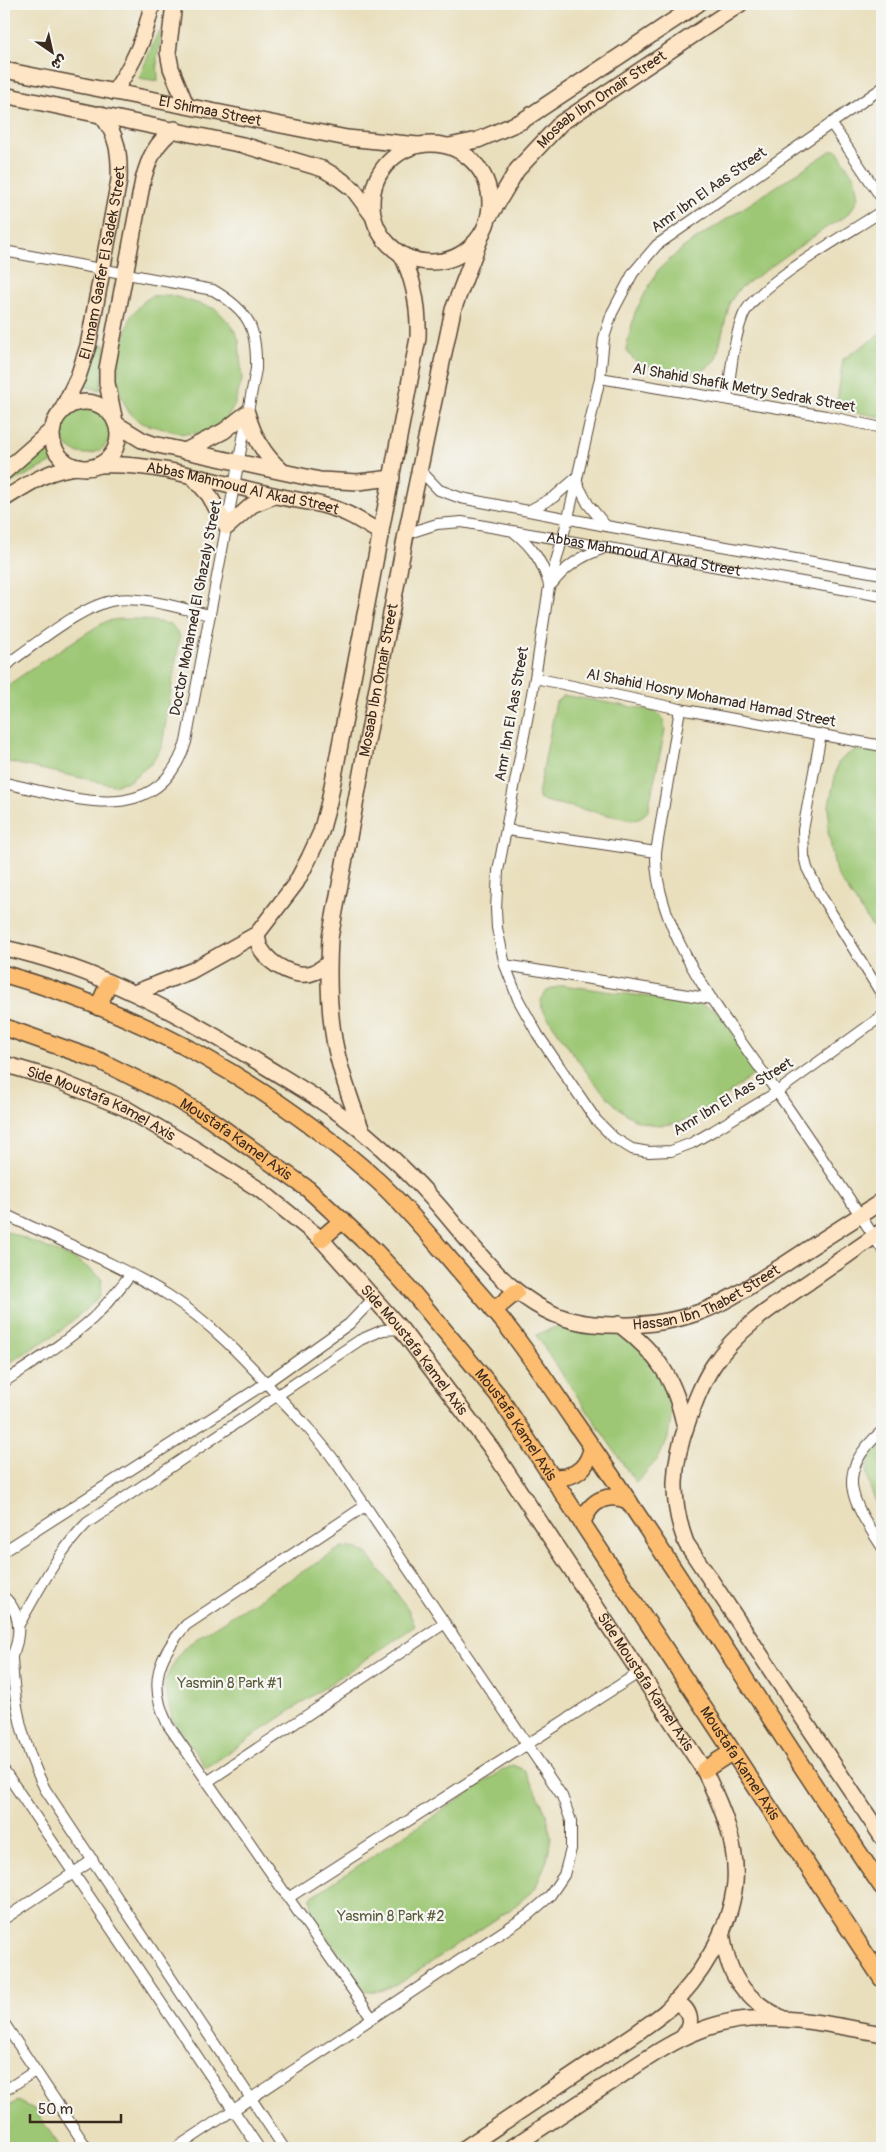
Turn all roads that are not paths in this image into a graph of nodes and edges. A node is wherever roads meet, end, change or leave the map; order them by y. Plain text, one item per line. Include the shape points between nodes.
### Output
1 (152, 4) edge
2 (174, 4) edge
3 (698, 4) edge
4 (740, 4) edge
5 (4, 70) edge
6 (882, 88) edge
7 (114, 92) junction
8 (4, 95) edge
9 (186, 105) junction
10 (100, 114) junction
11 (831, 123) junction
12 (176, 129) junction
13 (418, 144) junction
14 (449, 146) junction
15 (882, 199) edge
16 (882, 211) edge
17 (373, 216) junction
18 (488, 220) junction
19 (482, 234) junction
20 (4, 251) edge
21 (401, 254) junction
22 (102, 268) junction
23 (124, 272) junction
24 (600, 378) junction
25 (727, 399) junction
26 (62, 412) junction
27 (247, 413) junction
28 (115, 420) junction
29 (882, 428) edge
30 (53, 429) junction
31 (185, 450) junction
32 (238, 464) junction
33 (99, 465) junction
34 (82, 467) junction
35 (419, 469) junction
36 (281, 470) junction
37 (4, 472) edge
38 (193, 477) junction
39 (392, 478) junction
40 (575, 479) junction
41 (234, 486) junction
42 (274, 496) junction
43 (4, 499) edge
44 (530, 510) junction
45 (568, 518) junction
46 (606, 526) junction
47 (226, 527) junction
48 (514, 531) junction
49 (381, 533) junction
50 (406, 534) junction
51 (562, 540) junction
52 (605, 548) junction
53 (882, 574) edge
54 (550, 587) junction
55 (882, 596) edge
56 (210, 615) junction
57 (4, 668) edge
58 (535, 678) junction
59 (680, 709) junction
60 (821, 734) junction
61 (882, 746) edge
62 (4, 783) edge
63 (506, 830) junction
64 (656, 852) junction
65 (257, 934) junction
66 (4, 948) edge
67 (328, 964) junction
68 (505, 965) junction
69 (4, 974) edge
70 (109, 983) junction
71 (134, 994) junction
72 (882, 995) edge
73 (712, 999) junction
74 (98, 1007) junction
75 (882, 1016) edge
76 (4, 1027) edge
77 (4, 1064) edge
78 (777, 1092) junction
79 (362, 1131) junction
80 (882, 1201) edge
81 (4, 1214) edge
82 (860, 1216) junction
83 (343, 1220) junction
84 (321, 1239) junction
85 (880, 1239) edge
86 (130, 1275) junction
87 (516, 1292) junction
88 (374, 1298) junction
89 (494, 1311) junction
90 (619, 1324) junction
91 (401, 1329) junction
92 (4, 1382) edge
93 (266, 1382) junction
94 (277, 1394) junction
95 (685, 1429) junction
96 (882, 1431) edge
97 (592, 1447) junction
98 (553, 1477) junction
99 (630, 1500) junction
100 (365, 1506) junction
101 (583, 1522) junction
102 (882, 1547) edge
103 (4, 1552) edge
104 (4, 1597) edge
105 (445, 1623) junction
106 (18, 1626) junction
107 (12, 1658) junction
108 (4, 1669) edge
109 (640, 1672) junction
110 (528, 1743) junction
111 (732, 1752) junction
112 (4, 1770) edge
113 (704, 1770) junction
114 (207, 1782) junction
115 (882, 1837) edge
116 (93, 1860) junction
117 (72, 1873) junction
118 (882, 1887) edge
119 (288, 1898) junction
120 (4, 1919) edge
121 (722, 1930) junction
122 (882, 1979) edge
123 (674, 2002) junction
124 (372, 2018) junction
125 (781, 2018) junction
126 (4, 2023) edge
127 (882, 2034) edge
128 (684, 2037) junction
129 (36, 2070) junction
130 (4, 2092) edge
131 (250, 2098) junction
132 (233, 2110) junction
133 (507, 2120) junction
134 (516, 2145) edge
135 (87, 2148) edge
136 (176, 2148) edge
137 (259, 2148) edge
138 (284, 2148) edge
139 (465, 2148) edge

1 - 7 street via 141,45
2 - 9 street via 168,52
3 - 14 street, Mosaab Ibn Omair Street via 522,121 478,140
4 - 18 street, Mosaab Ibn Omair Street via 561,123 517,170
5 - 7 street, El Shimaa Street
6 - 11 street, Amr Ibn El Aas Street
7 - 9 street, El Shimaa Street
8 - 10 street, El Shimaa Street
9 - 13 street, El Shimaa Street via 347,138
10 - 12 street, El Shimaa Street
10 - 22 street, El Imam Gaafer El Sadek Street via 117,143 120,160
11 - 15 street
11 - 24 street, Amr Ibn El Aas Street via 671,234 646,258 622,292 612,313 604,338
12 - 17 street, El Shimaa Street via 323,169 353,189
12 - 23 street, El Imam Gaafer El Sadek Street via 164,136 147,163
13 - 14 street
13 - 17 street via 397,154 381,171 374,185
14 - 18 street via 463,152 484,175 491,205
16 - 25 street via 766,288 749,305 739,331
17 - 21 street via 388,244
18 - 19 street
19 - 21 street via 463,253 439,262 426,262
19 - 35 street, Mosaab Ibn Omair Street via 453,310
20 - 22 street, Doctor Mohamed El Ghazaly Street
21 - 39 street, Mosaab Ibn Omair Street via 415,292 418,338
22 - 23 street, Doctor Mohamed El Ghazaly Street
22 - 26 street, El Imam Gaafer El Sadek Street via 84,362
23 - 27 street, Doctor Mohamed El Ghazaly Street via 213,290 232,301 248,319 257,344 256,369
23 - 28 street, El Imam Gaafer El Sadek Street via 107,368
24 - 25 street, Al Shahid Shafik Metry Sedrak Street
24 - 40 street, Amr Ibn El Aas Street
25 - 29 street, Al Shahid Shafik Metry Sedrak Street
26 - 28 street via 79,402 92,402 104,408
26 - 30 street
27 - 31 street via 218,435
27 - 32 street, Doctor Mohamed El Ghazaly Street
27 - 36 street via 259,446
28 - 31 street, Abbas Mahmoud Al Akad Street via 142,440
28 - 33 street via 118,437 114,450
30 - 34 street via 54,447 59,454 65,461
30 - 37 street
31 - 32 street, Abbas Mahmoud Al Akad Street
32 - 36 street, Abbas Mahmoud Al Akad Street
32 - 41 street, Doctor Mohamed El Ghazaly Street
33 - 34 street
33 - 38 street, Abbas Mahmoud Al Akad Street via 132,464
34 - 43 street via 62,468 41,476
35 - 44 street, Abbas Mahmoud Al Akad Street via 439,490 449,495
35 - 50 street, Mosaab Ibn Omair Street
36 - 39 street, Abbas Mahmoud Al Akad Street via 340,482
38 - 41 street, Abbas Mahmoud Al Akad Street
38 - 47 street via 210,495
39 - 49 street, Mosaab Ibn Omair Street
40 - 44 street via 554,497
40 - 45 street, Amr Ibn El Aas Street
40 - 46 street via 588,504
41 - 42 street, Abbas Mahmoud Al Akad Street
41 - 47 street, Doctor Mohamed El Ghazaly Street
42 - 47 street via 252,505
42 - 49 street, Abbas Mahmoud Al Akad Street via 329,507
44 - 45 street, Abbas Mahmoud Al Akad Street
45 - 46 street, Abbas Mahmoud Al Akad Street
45 - 51 street, Amr Ibn El Aas Street
46 - 53 street, Abbas Mahmoud Al Akad Street
47 - 56 street, Doctor Mohamed El Ghazaly Street
48 - 50 street, Abbas Mahmoud Al Akad Street via 450,522
48 - 51 street, Abbas Mahmoud Al Akad Street
48 - 54 street via 537,555
49 - 65 street, Mosaab Ibn Omair Street via 329,802 320,832 296,883
50 - 67 street, Mosaab Ibn Omair Street via 334,912
51 - 52 street, Abbas Mahmoud Al Akad Street
51 - 54 street, Amr Ibn El Aas Street
52 - 54 street via 579,558
52 - 55 street, Abbas Mahmoud Al Akad Street
54 - 58 street, Amr Ibn El Aas Street
56 - 57 street via 134,600 99,604
56 - 62 street, Doctor Mohamed El Ghazaly Street via 181,760 160,786 133,800 105,802
58 - 59 street, Al Shahid Hosny Mohamad Hamad Street
58 - 63 street, Amr Ibn El Aas Street
59 - 60 street, Al Shahid Hosny Mohamad Hamad Street
59 - 64 street
60 - 61 street, Al Shahid Hosny Mohamad Hamad Street
60 - 72 street via 803,830 804,856 821,896
63 - 64 street
63 - 68 street, Amr Ibn El Aas Street via 498,871 496,909
64 - 73 street via 657,875 666,907 688,959
65 - 67 street via 260,949 284,969 300,974 314,973
65 - 71 street, Mosaab Ibn Omair Street via 191,972
66 - 70 street via 57,961
67 - 79 street, Mosaab Ibn Omair Street via 336,1050
68 - 73 street
68 - 78 street, Amr Ibn El Aas Street via 534,1028 582,1101 614,1138 632,1149 671,1151 685,1146
69 - 74 main road
70 - 71 street
70 - 74 main road
71 - 79 street via 238,1050
73 - 78 street
74 - 89 main road via 202,1056 331,1141 380,1183 420,1224
75 - 78 street, Amr Ibn El Aas Street
76 - 83 main road, Moustafa Kamel Axis via 100,1061 175,1098 281,1169
77 - 84 street, Side Moustafa Kamel Axis via 51,1078 125,1108 260,1190
78 - 82 street
79 - 87 street via 436,1203
80 - 82 street, Hassan Ibn Thabet Street
81 - 86 street
82 - 85 street
82 - 90 street, Hassan Ibn Thabet Street via 725,1301 674,1319 647,1324
83 - 84 main road
83 - 98 main road, Moustafa Kamel Axis via 408,1286 464,1353 498,1395
84 - 88 street, Side Moustafa Kamel Axis
85 - 95 street, Hassan Ibn Thabet Street via 765,1311 731,1342 700,1390
86 - 92 street via 93,1318
86 - 93 street via 168,1295 202,1320
87 - 89 main road
87 - 90 street, Hassan Ibn Thabet Street via 539,1308 564,1318 592,1324
88 - 91 street, Side Moustafa Kamel Axis
88 - 93 street via 349,1324
89 - 97 main road
90 - 95 street via 640,1340 671,1380
91 - 94 street via 384,1330 360,1340
91 - 109 street, Side Moustafa Kamel Axis via 491,1448
93 - 94 street
93 - 103 street
94 - 100 street via 324,1445
94 - 106 street via 87,1523 54,1563
95 - 115 street, Hassan Ibn Thabet Street via 674,1476 674,1498 686,1543
96 - 102 street via 863,1450 853,1468 852,1487 857,1507
97 - 98 main road via 580,1471 563,1478
97 - 99 main road
98 - 101 main road, Moustafa Kamel Axis
99 - 101 main road via 610,1496 601,1499 586,1512
99 - 118 main road
100 - 105 street
100 - 114 street via 186,1625 171,1642 158,1676 159,1706 168,1725
101 - 111 main road, Moustafa Kamel Axis
104 - 106 street via 15,1612
105 - 110 street
105 - 114 street
106 - 107 street via 18,1643
107 - 108 street
107 - 116 street via 17,1712 33,1764 45,1789
109 - 110 street
109 - 113 street, Side Moustafa Kamel Axis
110 - 119 street
110 - 124 street via 562,1796 570,1822 571,1848 564,1875 549,1898 528,1915
111 - 113 main road
111 - 122 main road, Moustafa Kamel Axis
112 - 117 street
113 - 121 street, Side Moustafa Kamel Axis via 720,1801 733,1851 734,1882
114 - 119 street
116 - 117 street
116 - 131 street
117 - 120 street
117 - 132 street
119 - 124 street
121 - 123 street via 707,1960
121 - 125 street via 729,1967 738,1983 750,1998
123 - 128 street via 690,2016
123 - 133 street via 638,2032
124 - 131 street
125 - 127 street
125 - 128 street via 715,2025
126 - 129 street
128 - 134 street via 654,2053
129 - 130 street
129 - 135 street
131 - 132 street
131 - 138 street
132 - 136 street
132 - 137 street
133 - 134 street
133 - 139 street

